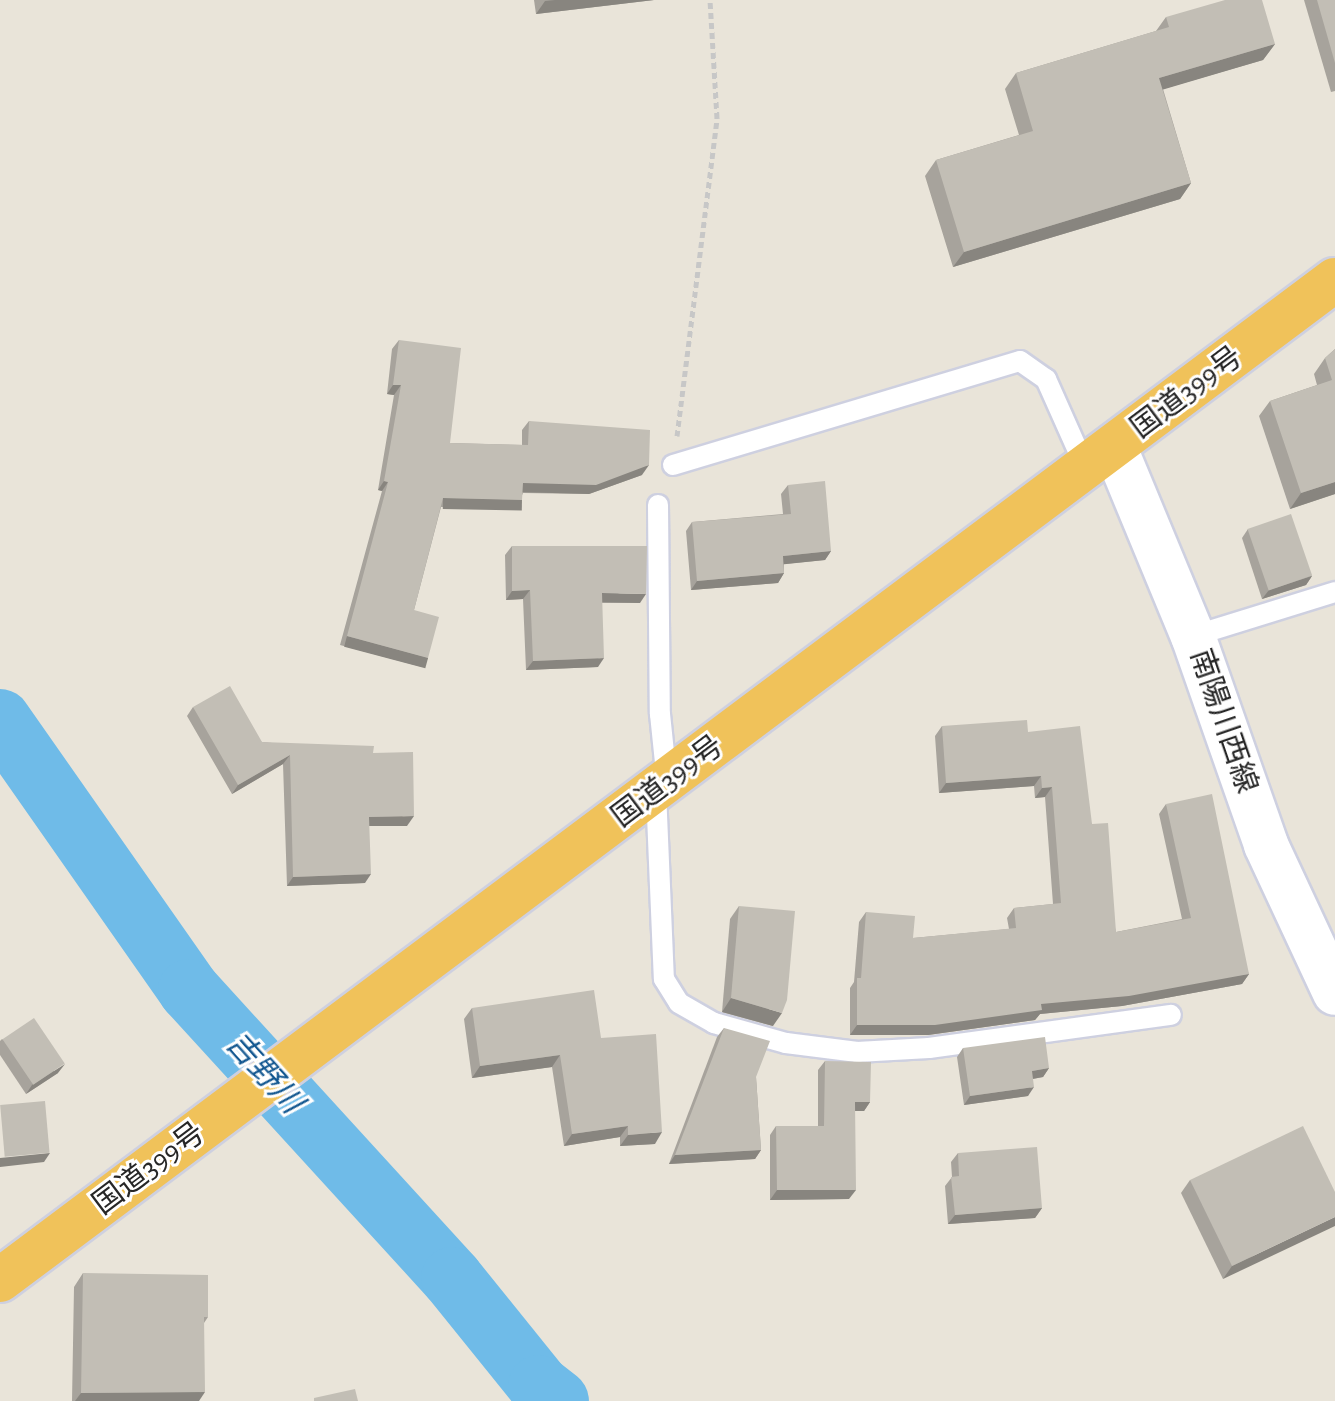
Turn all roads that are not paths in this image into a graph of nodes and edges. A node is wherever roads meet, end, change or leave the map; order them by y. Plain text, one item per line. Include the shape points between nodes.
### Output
1 (1335, 280) edge
2 (1100, 458) junction
3 (673, 465) road end
4 (658, 505) dead end
5 (1335, 592) edge
6 (1193, 636) junction
7 (662, 787) junction
8 (1330, 974) edge
9 (1171, 1015) dead end
10 (0, 1280) edge

1 - 2 highway, 国道399号
2 - 3 lane via 1046,379 1020,361
2 - 6 main road, 南陽川西線
2 - 7 highway, 国道399号
4 - 7 lane
5 - 6 lane
6 - 8 main road, 南陽川西線 via 1266,845
7 - 9 lane via 664,979 679,1003 714,1023 786,1043 857,1052 929,1048
7 - 10 highway, 国道399号

